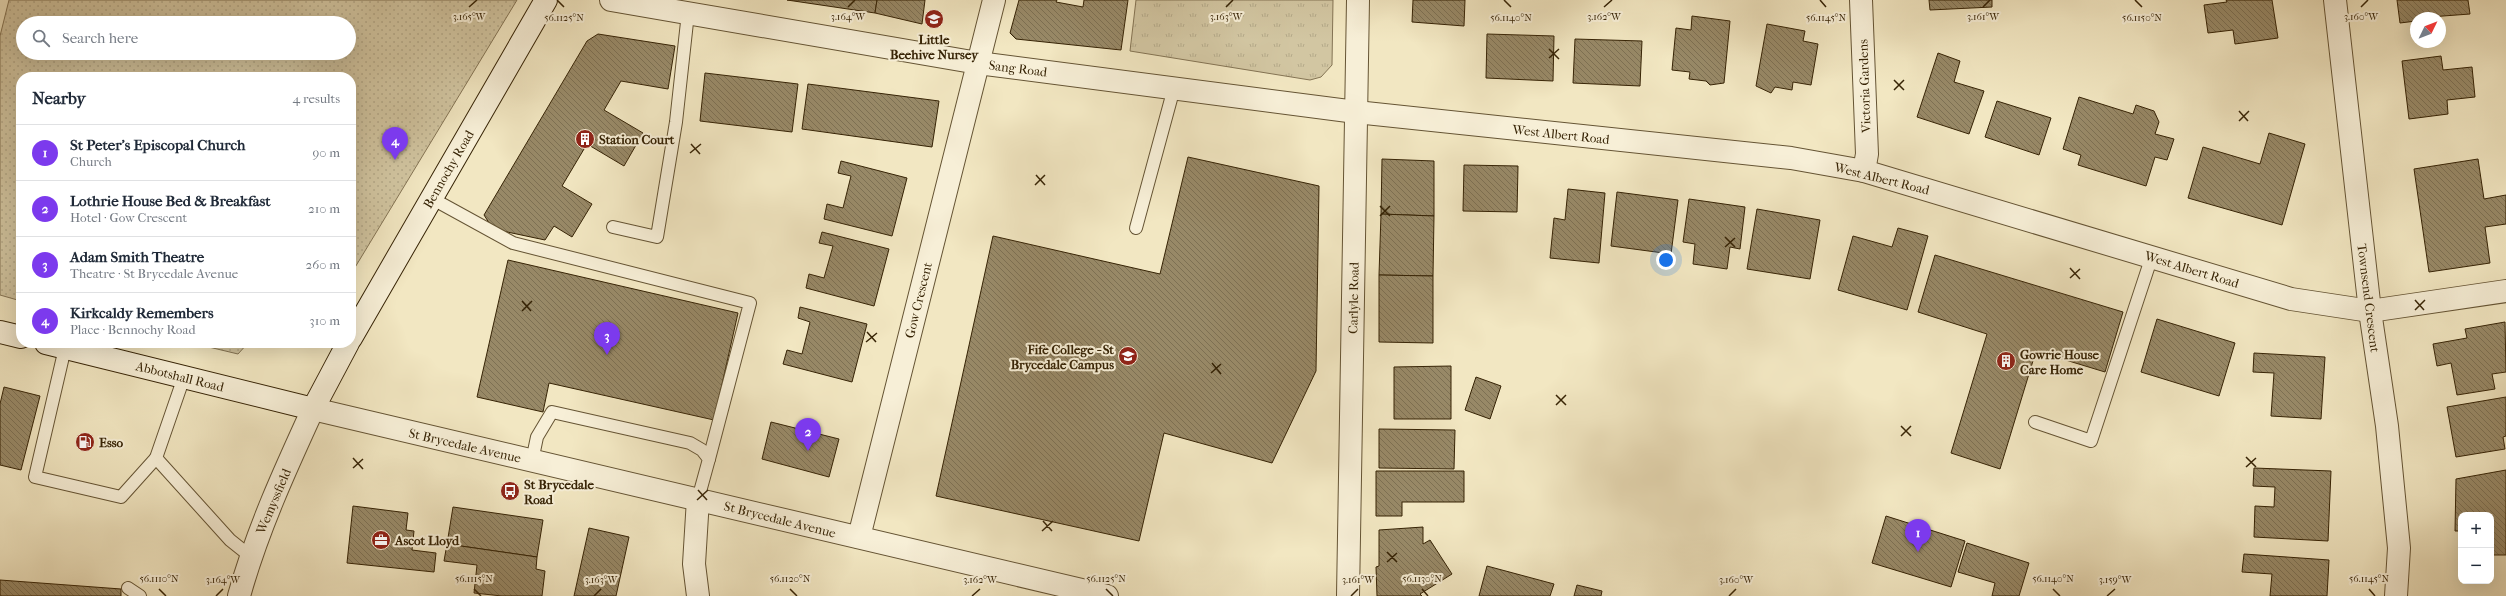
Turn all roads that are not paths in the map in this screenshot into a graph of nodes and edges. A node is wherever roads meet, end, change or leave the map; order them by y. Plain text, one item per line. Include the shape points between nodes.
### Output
1 (546, 0) edge
2 (611, 0) edge
3 (994, 0) edge
4 (1358, 0) edge
5 (1861, 0) edge
6 (2335, 0) edge
7 (688, 13) junction
8 (978, 63) junction
9 (1174, 88) junction
10 (1356, 112) junction
11 (1864, 171) junction
12 (431, 198) junction
13 (613, 226) dead end
14 (1136, 228) dead end
15 (2152, 256) junction
16 (2506, 291) edge
17 (2370, 311) junction
18 (356, 329) edge
19 (0, 332) edge
20 (16, 336) edge
21 (55, 348) edge
22 (67, 348) edge
23 (345, 348) edge
24 (184, 377) junction
25 (313, 409) junction
26 (2035, 422) dead end
27 (156, 458) junction
28 (532, 460) junction
29 (709, 460) junction
30 (698, 499) junction
31 (858, 538) junction
32 (250, 556) junction
33 (128, 588) dead end
34 (140, 596) edge
35 (239, 596) edge
36 (698, 596) edge
37 (1107, 596) edge
38 (1348, 596) edge
39 (2396, 596) edge

1 - 12 street, Bennochy Road
2 - 7 street, Sang Road
3 - 8 street, Gow Crescent
4 - 10 street, Carlyle Road
5 - 11 street, Victoria Gardens via 1867,154
6 - 17 street, Townsend Crescent
7 - 8 street, Sang Road
7 - 13 lane via 676,122 657,237
8 - 9 street, Sang Road
8 - 31 street, Gow Crescent
9 - 10 street, Sang Road
9 - 14 lane
10 - 11 street, West Albert Road via 1791,158
10 - 38 street, Carlyle Road
11 - 15 street, West Albert Road
12 - 18 street, Bennochy Road
12 - 29 lane via 513,243 750,303
15 - 17 street, West Albert Road via 2291,299
15 - 26 lane via 2091,441
16 - 17 street, West Albert Road
17 - 39 street, Townsend Crescent via 2387,426 2399,548
19 - 20 street
21 - 27 lane via 35,477 121,497
22 - 24 street, Abbotshall Road
23 - 25 street
24 - 25 street, Abbotshall Road
24 - 27 lane
25 - 28 street, St Brycedale Avenue
25 - 32 street, Wemyssfield
27 - 32 lane via 230,540
28 - 29 lane via 537,437 552,412 690,443 702,450
28 - 30 street, St Brycedale Avenue
29 - 30 lane
30 - 31 street, St Brycedale Avenue
30 - 36 street via 694,564
31 - 37 street, St Brycedale Avenue
32 - 35 street, Wemyssfield
33 - 34 lane

